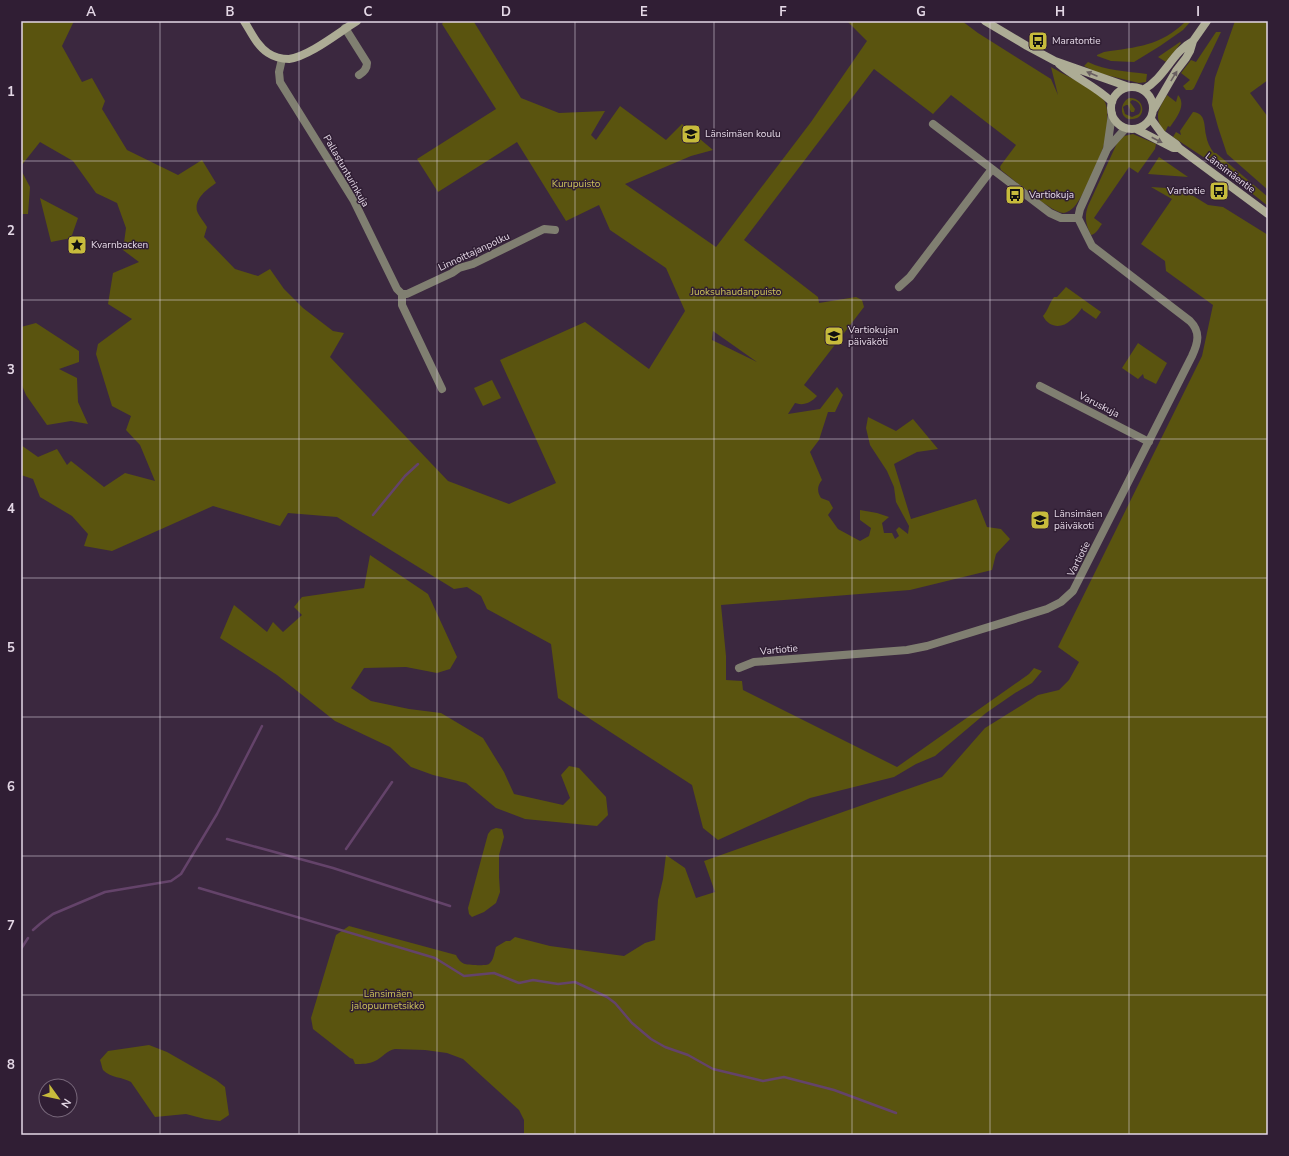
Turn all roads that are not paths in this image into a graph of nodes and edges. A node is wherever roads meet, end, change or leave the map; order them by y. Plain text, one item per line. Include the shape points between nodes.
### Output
1 (244, 21) edge
2 (357, 21) edge
3 (985, 21) edge
4 (1207, 21) edge
5 (345, 28) junction
6 (1193, 41) junction
7 (282, 58) junction
8 (1055, 60) junction
9 (359, 75) dead end
10 (1129, 87) junction
11 (1144, 90) junction
12 (1112, 102) junction
13 (1154, 109) junction
14 (1112, 114) junction
15 (1151, 120) junction
16 (934, 124) dead end
17 (1125, 129) junction
18 (1136, 130) junction
19 (1179, 148) junction
20 (1107, 149) junction
21 (992, 169) junction
22 (1268, 214) edge
23 (1078, 218) junction
24 (555, 230) dead end
25 (899, 286) dead end
26 (402, 294) junction
27 (1040, 386) dead end
28 (442, 390) dead end
29 (1149, 442) junction
30 (739, 668) dead end

1 - 7 main road via 262,48 275,57
2 - 5 main road
3 - 8 main road
4 - 6 main road
5 - 7 main road via 302,55
5 - 9 street via 367,63 364,72
6 - 11 main road via 1184,46 1156,81
13 -> 6 main road via 1186,58
7 - 26 street, Pallastunturinkuja via 280,82 354,201 397,289
10 -> 8 main road
8 - 12 main road
10 - 11 main road
10 - 12 main road via 1118,92
11 - 13 main road via 1152,100
12 - 14 main road
13 - 15 main road
14 - 17 main road via 1117,123
14 - 20 street
15 - 18 main road
15 - 19 main road, Länsimäentie via 1162,134
16 - 21 street
17 - 18 main road
17 - 20 street
18 -> 19 main road, Länsimäentie
19 - 22 main road, Länsimäentie
20 - 23 street
21 - 23 street via 1055,216
21 - 25 street via 910,277
23 - 29 street, Vartiotie via 1092,246 1194,324 1198,333 1198,343
24 - 26 street, Linnoittajanpolku via 544,229 473,264
26 - 28 street via 402,305
27 - 29 street, Varuskuja
29 - 30 street, Vartiotie via 1073,591 1061,602 1035,613 922,647 754,662

